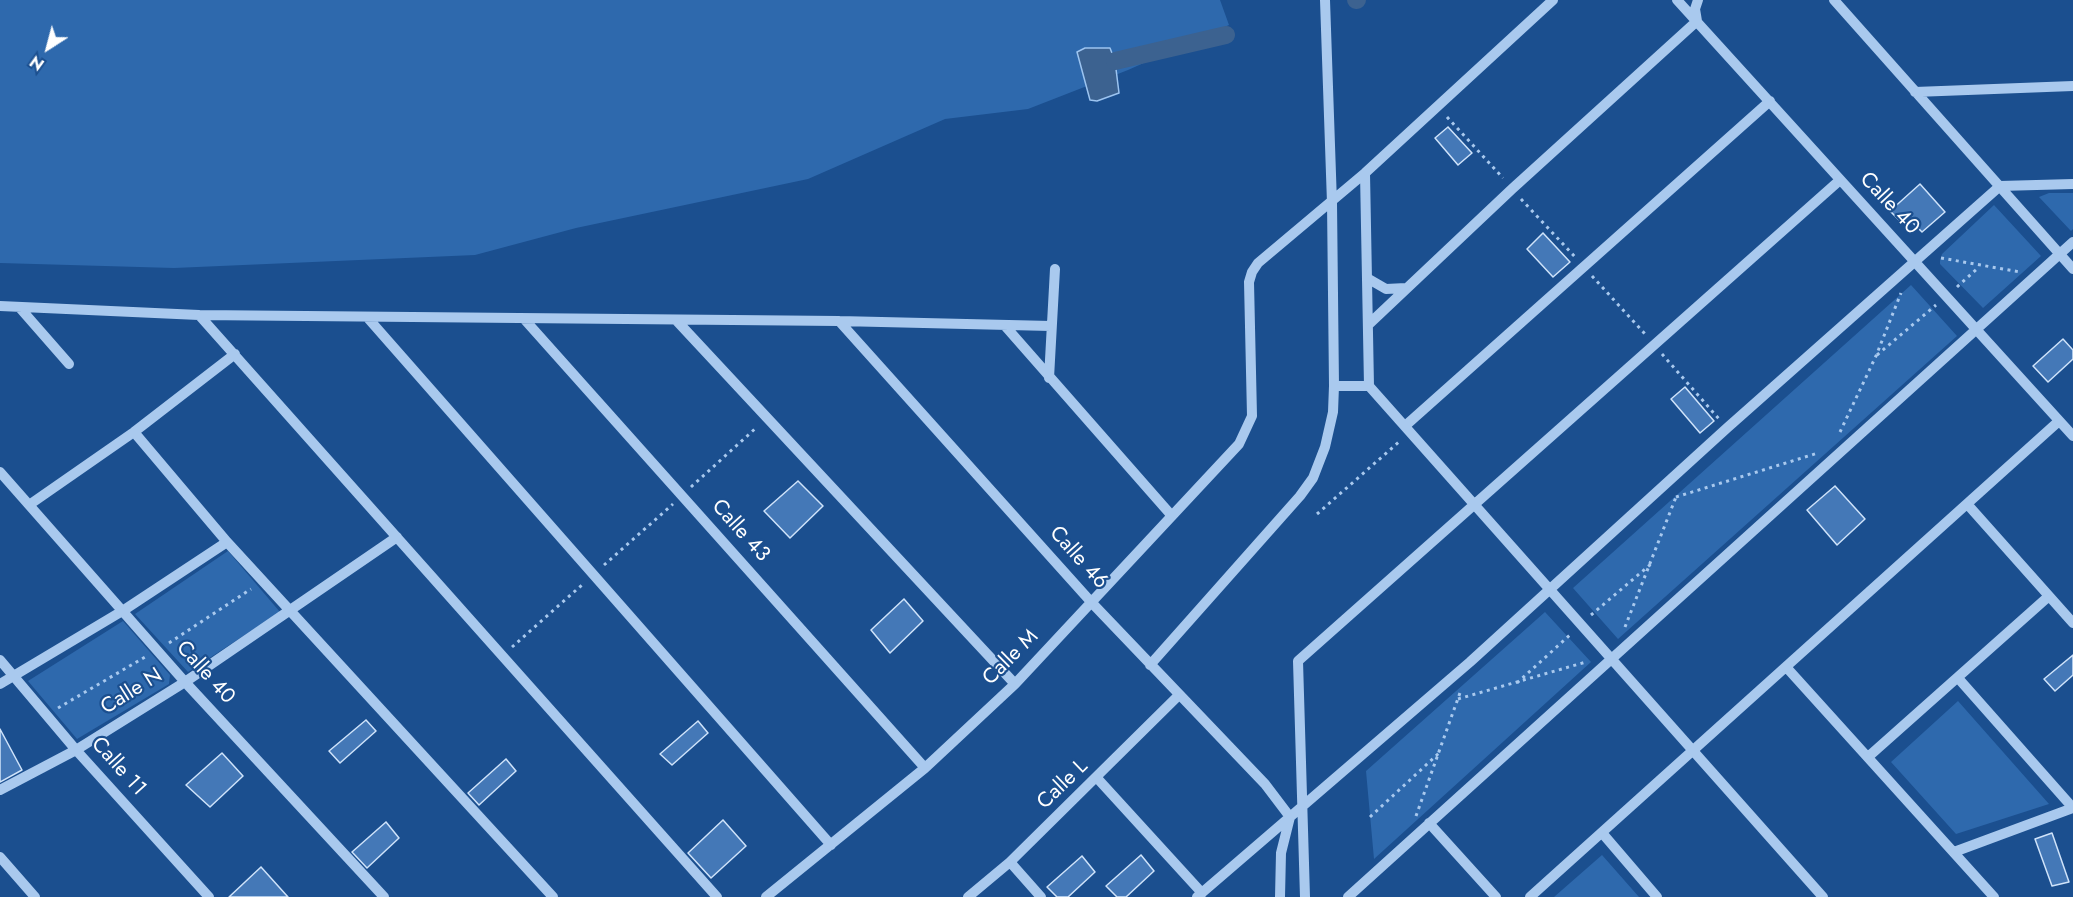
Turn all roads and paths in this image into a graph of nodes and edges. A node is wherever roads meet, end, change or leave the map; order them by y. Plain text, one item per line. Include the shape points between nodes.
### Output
1 (1325, 0) edge
2 (1553, 0) edge
3 (1677, 0) edge
4 (1698, 0) edge
5 (1834, 0) edge
6 (1697, 21) junction
7 (2073, 86) edge
8 (1915, 92) junction
9 (1770, 101) junction
10 (1437, 106) junction
11 (1365, 173) junction
12 (1840, 180) junction
13 (2073, 184) edge
14 (2000, 186) junction
15 (1512, 189) junction
16 (1332, 203) junction
17 (2073, 242) edge
18 (2060, 254) junction
19 (1936, 257) dead end
20 (1916, 260) junction
21 (1583, 266) junction
22 (1979, 267) junction
23 (1055, 269) dead end
24 (2073, 269) edge
25 (2025, 273) dead end
26 (1367, 279) junction
27 (1407, 288) junction
28 (1901, 292) dead end
29 (1947, 295) junction
30 (0, 306) edge
31 (20, 308) junction
32 (199, 315) junction
33 (367, 318) junction
34 (525, 320) junction
35 (676, 320) junction
36 (839, 321) junction
37 (1368, 325) junction
38 (1051, 326) junction
39 (1006, 327) junction
40 (1977, 329) junction
41 (1645, 334) dead end
42 (1661, 352) dead end
43 (234, 354) junction
44 (1876, 356) junction
45 (69, 364) dead end
46 (1049, 378) junction
47 (1334, 386) junction
48 (1369, 386) junction
49 (767, 418) junction
50 (1719, 419) dead end
51 (2059, 421) junction
52 (1408, 429) junction
53 (134, 432) junction
54 (1839, 435) dead end
55 (2073, 436) edge
56 (1828, 450) dead end
57 (0, 472) edge
58 (1672, 492) dead end
59 (681, 496) junction
60 (1676, 497) junction
61 (29, 505) junction
62 (1968, 505) junction
63 (1474, 506) junction
64 (1317, 514) dead end
65 (1172, 516) junction
66 (397, 537) junction
67 (227, 542) junction
68 (594, 575) junction
69 (1550, 589) junction
70 (2049, 596) junction
71 (1092, 603) junction
72 (124, 610) junction
73 (290, 611) junction
74 (2073, 623) edge
75 (1621, 637) dead end
76 (502, 656) junction
77 (1612, 658) junction
78 (0, 660) edge
79 (1588, 661) dead end
80 (1470, 662) junction
81 (1150, 665) junction
82 (1787, 668) junction
83 (14, 676) junction
84 (1958, 678) junction
85 (185, 682) junction
86 (0, 684) edge
87 (1015, 684) junction
88 (1179, 695) junction
89 (1458, 699) junction
90 (76, 750) junction
91 (1695, 751) junction
92 (1439, 752) junction
93 (1868, 757) junction
94 (925, 768) junction
95 (1097, 778) junction
96 (0, 790) edge
97 (1303, 807) junction
98 (2073, 808) edge
99 (1290, 817) junction
100 (1370, 817) dead end
101 (1429, 823) junction
102 (1603, 834) junction
103 (1412, 838) junction
104 (831, 845) junction
105 (1954, 852) junction
106 (0, 857) edge
107 (1010, 862) junction
108 (1199, 895) edge
109 (35, 897) edge
110 (209, 897) edge
111 (384, 897) edge
112 (553, 897) edge
113 (717, 897) edge
114 (766, 897) edge
115 (968, 897) edge
116 (1041, 897) edge
117 (1280, 897) edge
118 (1305, 897) edge
119 (1348, 897) edge
120 (1496, 897) edge
121 (1530, 897) edge
122 (1657, 897) edge
123 (1823, 897) edge
124 (1994, 897) edge

1 - 16 street
2 - 10 street
3 - 6 street, Calle 40
4 - 6 street
5 - 8 street
6 - 9 street, Calle 40
6 - 15 street
7 - 8 street
8 - 14 street
9 - 12 street, Calle 40
9 - 21 street
10 - 11 street
10 - 15 path
11 - 16 street
11 - 26 street
12 - 20 street, Calle 40
12 - 63 street
13 - 14 street
14 - 18 street
14 - 20 street
15 - 21 path
15 - 27 street
16 - 47 street
16 - 65 street, Calle M via 1252,272 1252,416 1239,444
17 - 18 street
18 - 24 street
18 - 40 street
19 - 22 path
20 - 29 street, Calle 40
20 - 69 street
21 - 41 path
21 - 52 street
22 - 25 path
22 - 29 path
23 - 38 street
26 - 27 street via 1386,289
26 - 37 street
27 - 37 street
28 - 44 path
29 - 40 street, Calle 40
29 - 44 path
30 - 31 street
31 - 32 street
31 - 45 street
32 - 33 street
32 - 43 street
33 - 34 street
33 - 68 street
34 - 35 street
34 - 59 street, Calle 43
35 - 36 street
35 - 49 street
36 - 39 street
36 - 71 street, Calle 46
37 - 48 street
38 - 39 street
38 - 46 street
39 - 46 street
40 - 51 street, Calle 40
40 - 77 street
42 - 50 path
43 - 53 street
43 - 66 street
44 - 54 path
46 - 65 street
47 - 48 street
47 - 81 street via 1333,412 1313,478
48 - 52 street
49 - 59 path
49 - 87 street
51 - 55 street, Calle 40
51 - 62 street
52 - 63 street
52 - 64 path
53 - 61 street
53 - 67 street
56 - 60 path
57 - 61 street, Calle 40
58 - 60 path
59 - 68 path
59 - 94 street, Calle 43
60 - 75 path
61 - 72 street, Calle 40
62 - 70 street
62 - 82 street
63 - 69 street
63 - 97 street via 1298,661
65 - 71 street, Calle M
66 - 73 street, Calle N
66 - 76 street
67 - 72 street
67 - 73 street
68 - 76 path
68 - 104 street
69 - 77 street
69 - 80 street
70 - 74 street
70 - 84 street
71 - 81 street, Calle 46
71 - 87 street, Calle M
72 - 83 street
72 - 85 street, Calle 40
73 - 85 street, Calle N
73 - 112 street
76 - 113 street
77 - 91 street
77 - 101 street
78 - 83 street, Calle 11
79 - 89 path
80 - 89 path
80 - 97 street
81 - 88 street, Calle 46
82 - 91 street
82 - 93 street
83 - 86 street
83 - 90 street, Calle 11
84 - 93 street
84 - 98 street
85 - 90 street, Calle N
85 - 111 street, Calle 40
87 - 94 street, Calle M
88 - 95 street, Calle L
88 - 99 street, Calle 46 via 1265,783
89 - 92 path
90 - 96 street, Calle N
90 - 110 street, Calle 11
91 - 102 street
91 - 123 street
92 - 100 path
92 - 103 path via 1412,825
93 - 105 street
94 - 104 street, Calle M
95 - 107 street, Calle L
95 - 108 street
97 - 99 street
97 - 118 street
98 - 105 street
99 - 108 street
99 - 117 street via 1281,853
101 - 103 street
101 - 120 street
102 - 121 street
102 - 122 street
103 - 119 street
104 - 114 street, Calle M
105 - 124 street
106 - 109 street
107 - 115 street, Calle L
107 - 116 street

